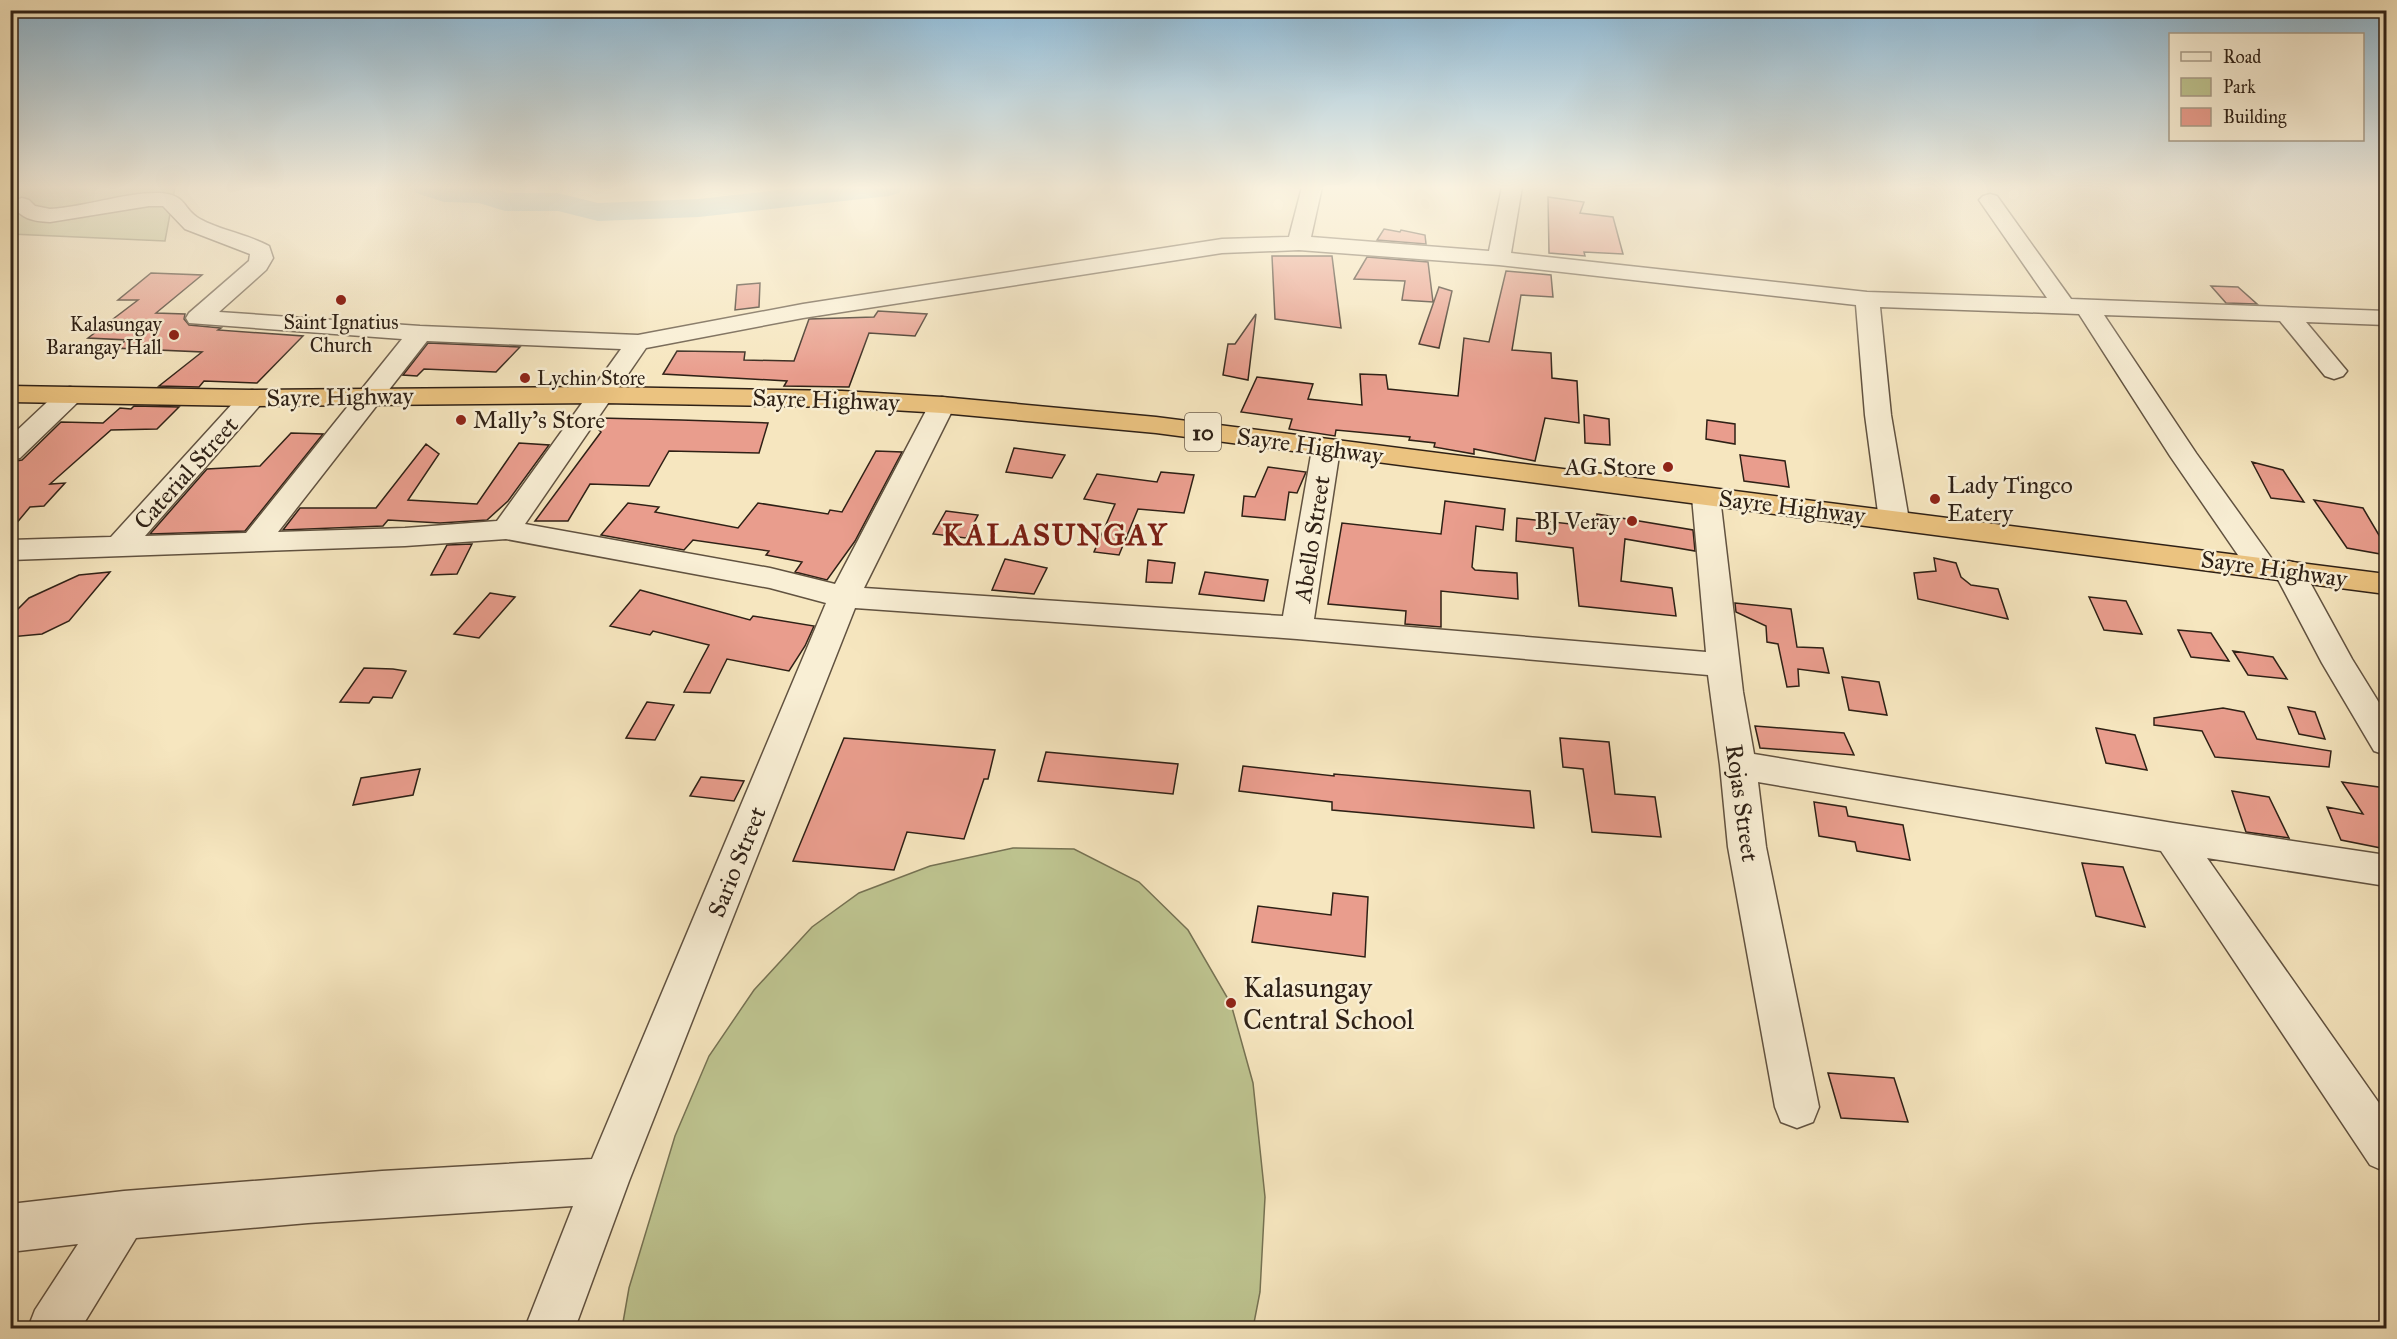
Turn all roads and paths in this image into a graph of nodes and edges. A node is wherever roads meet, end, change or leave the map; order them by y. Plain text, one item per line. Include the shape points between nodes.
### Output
1 (259, 249) edge
2 (1200, 249) edge
3 (1385, 249) edge
4 (1501, 249) edge
5 (2030, 249) edge
6 (1499, 258) junction
7 (1868, 299) junction
8 (2077, 308) junction
9 (2287, 315) junction
10 (2386, 318) edge
11 (420, 333) junction
12 (638, 342) junction
13 (2334, 371) dead end
14 (10, 394) edge
15 (69, 395) junction
16 (602, 395) junction
17 (369, 397) junction
18 (252, 398) junction
19 (942, 405) junction
20 (1326, 449) junction
21 (10, 452) edge
22 (1706, 497) junction
23 (1894, 520) junction
24 (506, 530) junction
25 (254, 542) junction
26 (119, 547) junction
27 (10, 550) edge
28 (2276, 569) junction
29 (2386, 584) edge
30 (844, 597) junction
31 (1297, 628) junction
32 (1723, 665) junction
33 (2386, 742) edge
34 (1738, 765) junction
35 (2172, 838) junction
36 (2386, 870) edge
37 (1797, 1107) dead end
38 (2386, 1150) edge
39 (606, 1181) junction
40 (124, 1214) junction
41 (10, 1228) edge
42 (53, 1329) edge
43 (550, 1329) edge

1 - 11 street via 262,258 258,265 198,318
2 - 12 street via 803,311
3 - 6 street
4 - 6 street
5 - 8 street
6 - 7 street
7 - 8 street
7 - 23 street via 1878,415
8 - 9 street
8 - 28 street via 2184,456
9 - 10 street
9 - 13 street
11 - 12 street
11 - 17 street
12 - 16 street
14 - 15 highway, Sayre Highway / 10
15 - 18 highway, Sayre Highway / 10
15 - 21 street
16 - 17 highway, Sayre Highway / 10
16 - 19 highway, Sayre Highway / 10 via 842,399
16 - 24 street
17 - 18 highway, Sayre Highway / 10
17 - 25 street
18 - 26 street, Caterial Street
19 - 20 highway, Sayre Highway / 10 via 1156,425
19 - 30 street, Sario Street
20 - 22 highway, Sayre Highway / 10
20 - 31 street, Abello Street
22 - 23 highway, Sayre Highway / 10
22 - 32 street, Rojas Street
23 - 28 highway, Sayre Highway / 10
24 - 25 street
24 - 30 street via 740,572
25 - 26 street
26 - 27 street
28 - 29 highway, Sayre Highway / 10
28 - 33 street
30 - 31 street
30 - 39 street, Sario Street
31 - 32 street
32 - 34 street, Rojas Street
34 - 35 street
34 - 37 street, Rojas Street via 1747,847
35 - 36 street
35 - 38 street
39 - 40 street via 399,1192
39 - 43 street, Sario Street
40 - 41 street
40 - 42 street

